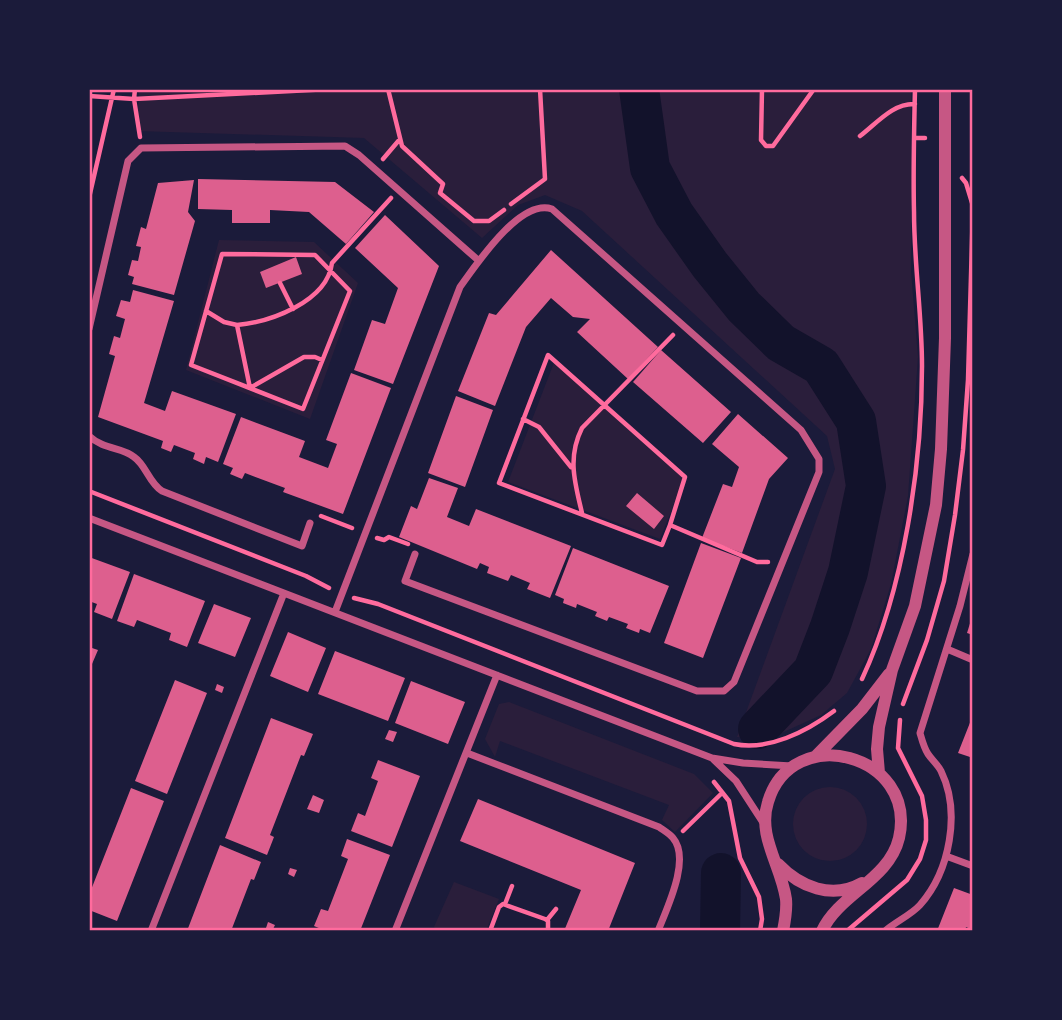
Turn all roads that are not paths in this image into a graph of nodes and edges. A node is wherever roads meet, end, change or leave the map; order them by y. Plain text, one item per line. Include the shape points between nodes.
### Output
1 (945, 89) edge
2 (479, 261) junction
3 (89, 329) edge
4 (89, 436) edge
5 (89, 518) edge
6 (310, 523) dead end
7 (415, 554) dead end
8 (973, 554) edge
9 (284, 593) junction
10 (335, 612) junction
11 (947, 649) junction
12 (973, 660) edge
13 (892, 670) junction
14 (497, 675) junction
15 (467, 753) junction
16 (814, 757) junction
17 (712, 758) junction
18 (793, 766) junction
19 (879, 773) junction
20 (765, 824) junction
21 (946, 856) junction
22 (776, 862) junction
23 (973, 866) edge
24 (875, 876) junction
25 (151, 931) edge
26 (395, 931) edge
27 (658, 931) edge
28 (783, 931) edge
29 (822, 931) edge
30 (885, 931) edge

1 - 13 street via 945,338 938,483 915,606
2 - 3 street via 345,146 141,148 128,160
2 - 7 street via 519,216 552,209 802,430 819,459 818,472 734,682 724,691 686,687 405,581
2 - 10 street via 460,287
4 - 6 street via 102,446 134,456 156,487 175,496 302,545
5 - 9 street
8 - 11 street
9 - 10 street
9 - 25 street
10 - 14 street
11 - 12 street
11 - 21 street via 920,733 950,795
13 - 16 street via 862,709
13 - 19 street via 877,749
14 - 15 street
14 - 17 street
15 - 26 street
15 - 27 street via 659,827 674,839 680,858 675,887
16 - 18 street
16 - 19 street via 838,754 860,760
17 - 18 street
17 - 20 street via 736,781
18 - 20 street via 768,800
19 - 24 street via 894,792 900,836
20 - 22 street
21 - 23 street
21 - 30 street via 935,884 919,906
22 - 24 street via 792,878 823,890 855,887
22 - 28 street via 786,901
24 - 29 street via 828,919

